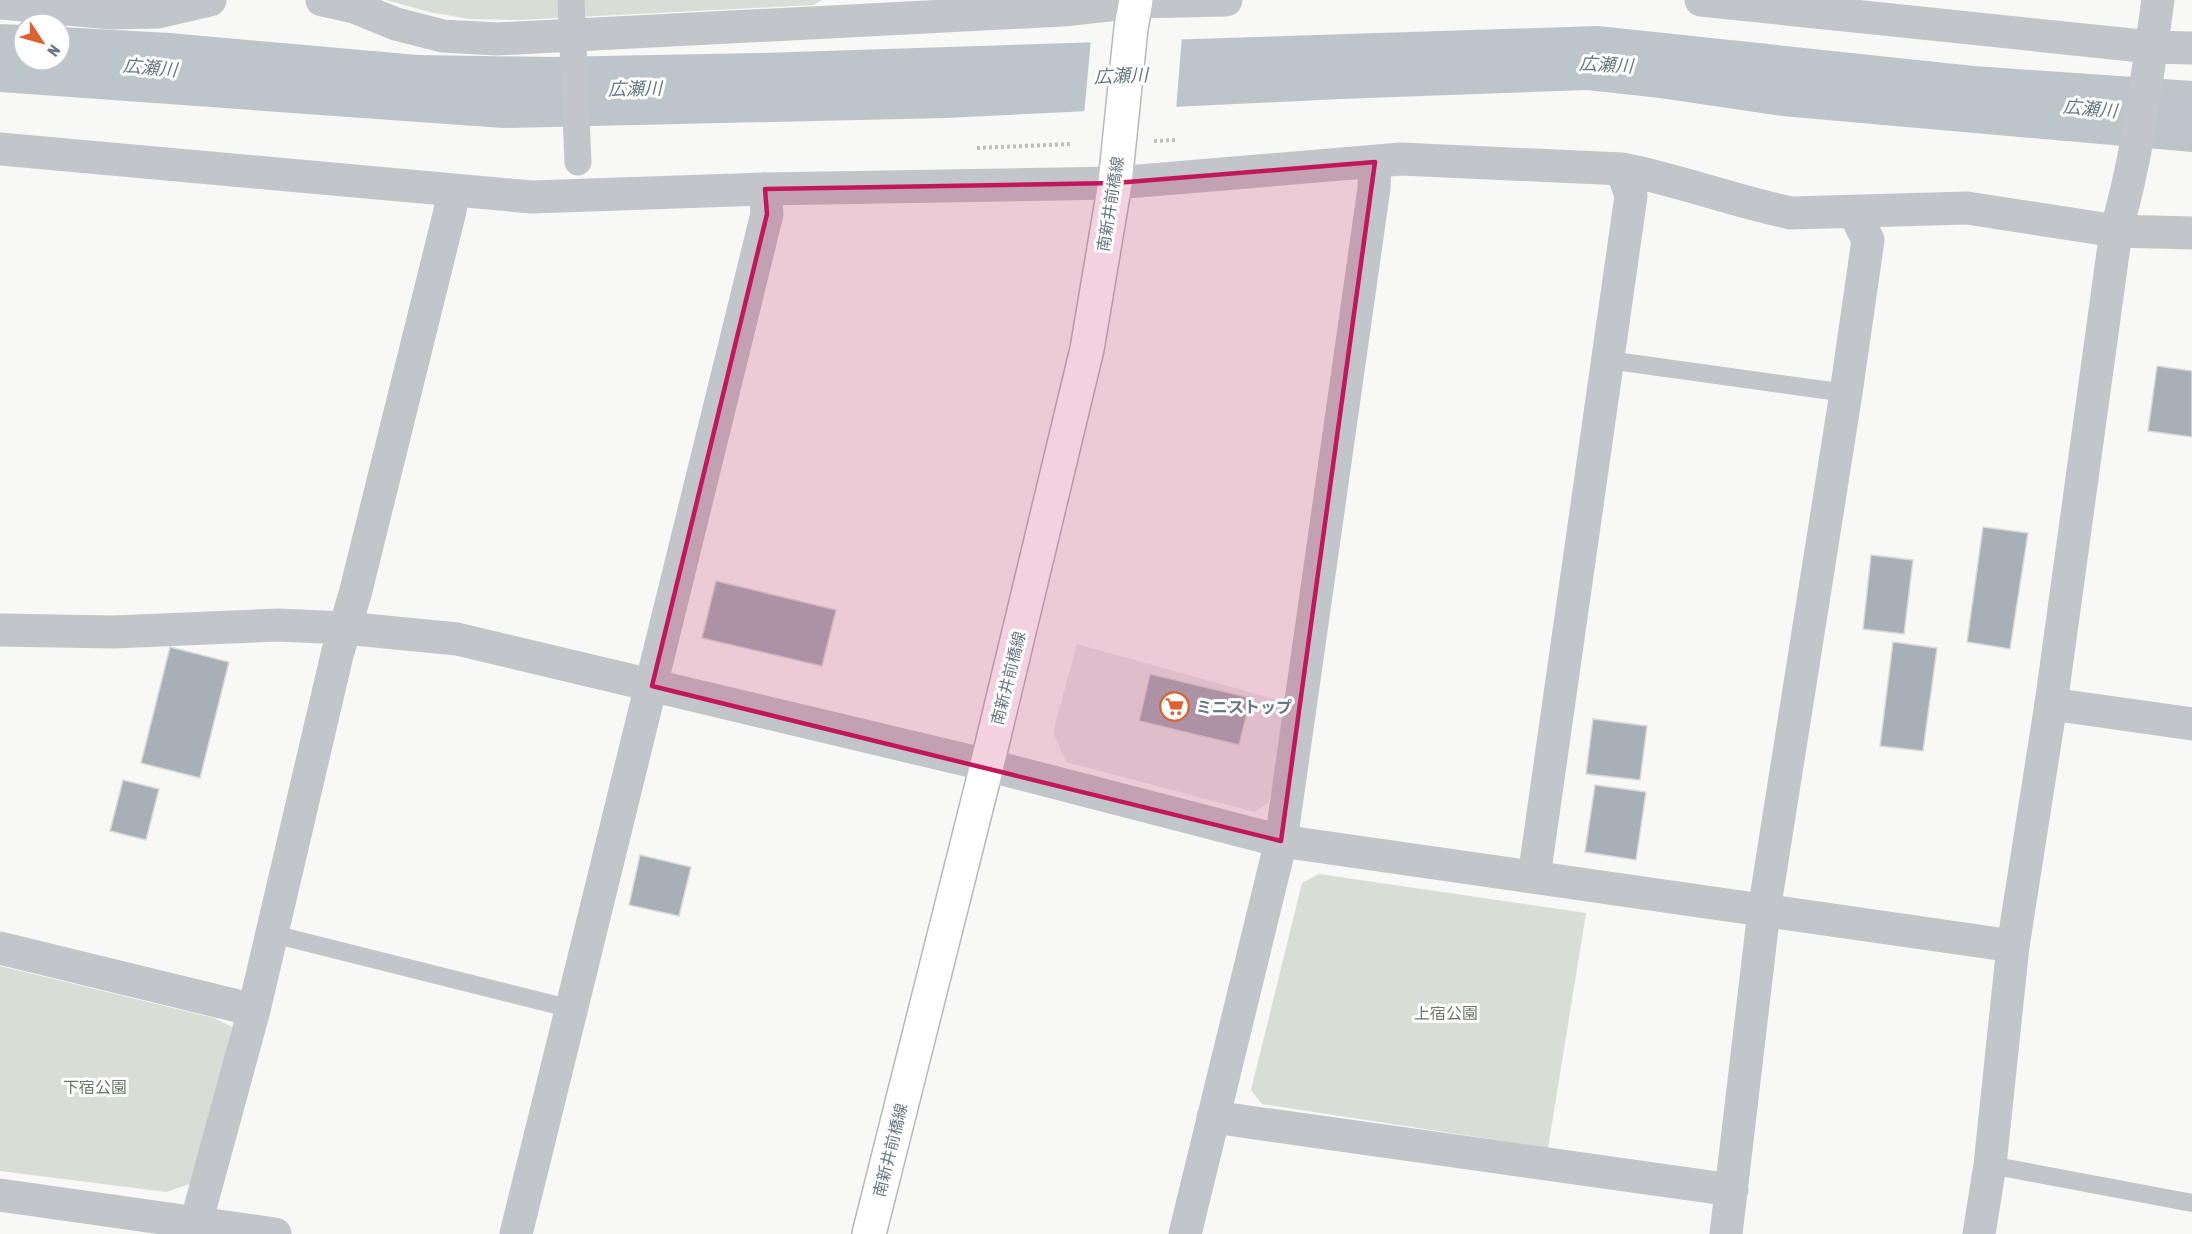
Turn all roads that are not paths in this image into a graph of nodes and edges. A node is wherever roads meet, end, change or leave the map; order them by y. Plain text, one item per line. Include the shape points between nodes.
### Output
1 (322, 0) edge
2 (571, 0) edge
3 (1226, 0) edge
4 (1701, 0) edge
5 (2158, 0) edge
6 (201, 1) edge
7 (0, 3) edge
8 (846, 10) edge
9 (1135, 10) edge
10 (1909, 10) edge
11 (572, 43) junction
12 (2192, 48) edge
13 (2151, 54) junction
14 (0, 149) edge
15 (578, 162) dead end
16 (1375, 162) junction
17 (1622, 169) junction
18 (1115, 183) junction
19 (765, 189) junction
20 (452, 191) junction
21 (1854, 212) junction
22 (2116, 231) junction
23 (2192, 233) edge
24 (1608, 360) junction
25 (1846, 393) junction
26 (345, 628) junction
27 (0, 630) edge
28 (652, 686) junction
29 (2051, 704) junction
30 (2192, 724) edge
31 (987, 765) junction
32 (1281, 841) junction
33 (1534, 877) junction
34 (1764, 911) junction
35 (273, 934) junction
36 (2013, 946) junction
37 (0, 948) edge
38 (572, 1009) junction
39 (254, 1010) junction
40 (1213, 1117) junction
41 (1990, 1165) junction
42 (1732, 1191) junction
43 (0, 1195) edge
44 (2192, 1203) edge
45 (196, 1223) junction
46 (275, 1234) edge
47 (516, 1234) edge
48 (869, 1234) edge
49 (1185, 1234) edge
50 (1726, 1234) edge
51 (1979, 1234) edge

1 - 11 street via 443,36
2 - 11 street
3 - 9 street
4 - 10 street
5 - 13 street
6 - 7 street via 158,12 111,13
8 - 9 street
8 - 11 street
9 - 18 main road, 南新井前橋線
10 - 13 street
11 - 15 street
12 - 13 street
13 - 22 street
14 - 20 street
16 - 17 street via 1401,159
16 - 18 street
16 - 32 street via 1373,200
17 - 21 street via 1791,213
17 - 24 street via 1631,196
18 - 19 street
18 - 31 main road, 南新井前橋線 via 1087,348
19 - 20 street via 542,196
19 - 28 street via 767,214
20 - 26 street
21 - 22 street via 1967,208
21 - 25 street via 1868,240
22 - 23 street
22 - 29 street
24 - 25 lane
24 - 33 street
25 - 34 street
26 - 27 street via 278,625 113,632
26 - 28 street via 457,639
26 - 35 street
28 - 31 street
28 - 38 street
29 - 30 street
29 - 36 street
31 - 32 street
31 - 48 main road, 南新井前橋線
32 - 33 street
32 - 40 street
33 - 34 street
34 - 36 street
34 - 42 street
35 - 38 lane
35 - 39 street
36 - 41 street
37 - 39 street
38 - 47 street
39 - 45 street
40 - 42 street
40 - 49 street
41 - 44 lane
41 - 51 street
42 - 50 street
43 - 45 street
45 - 46 street

